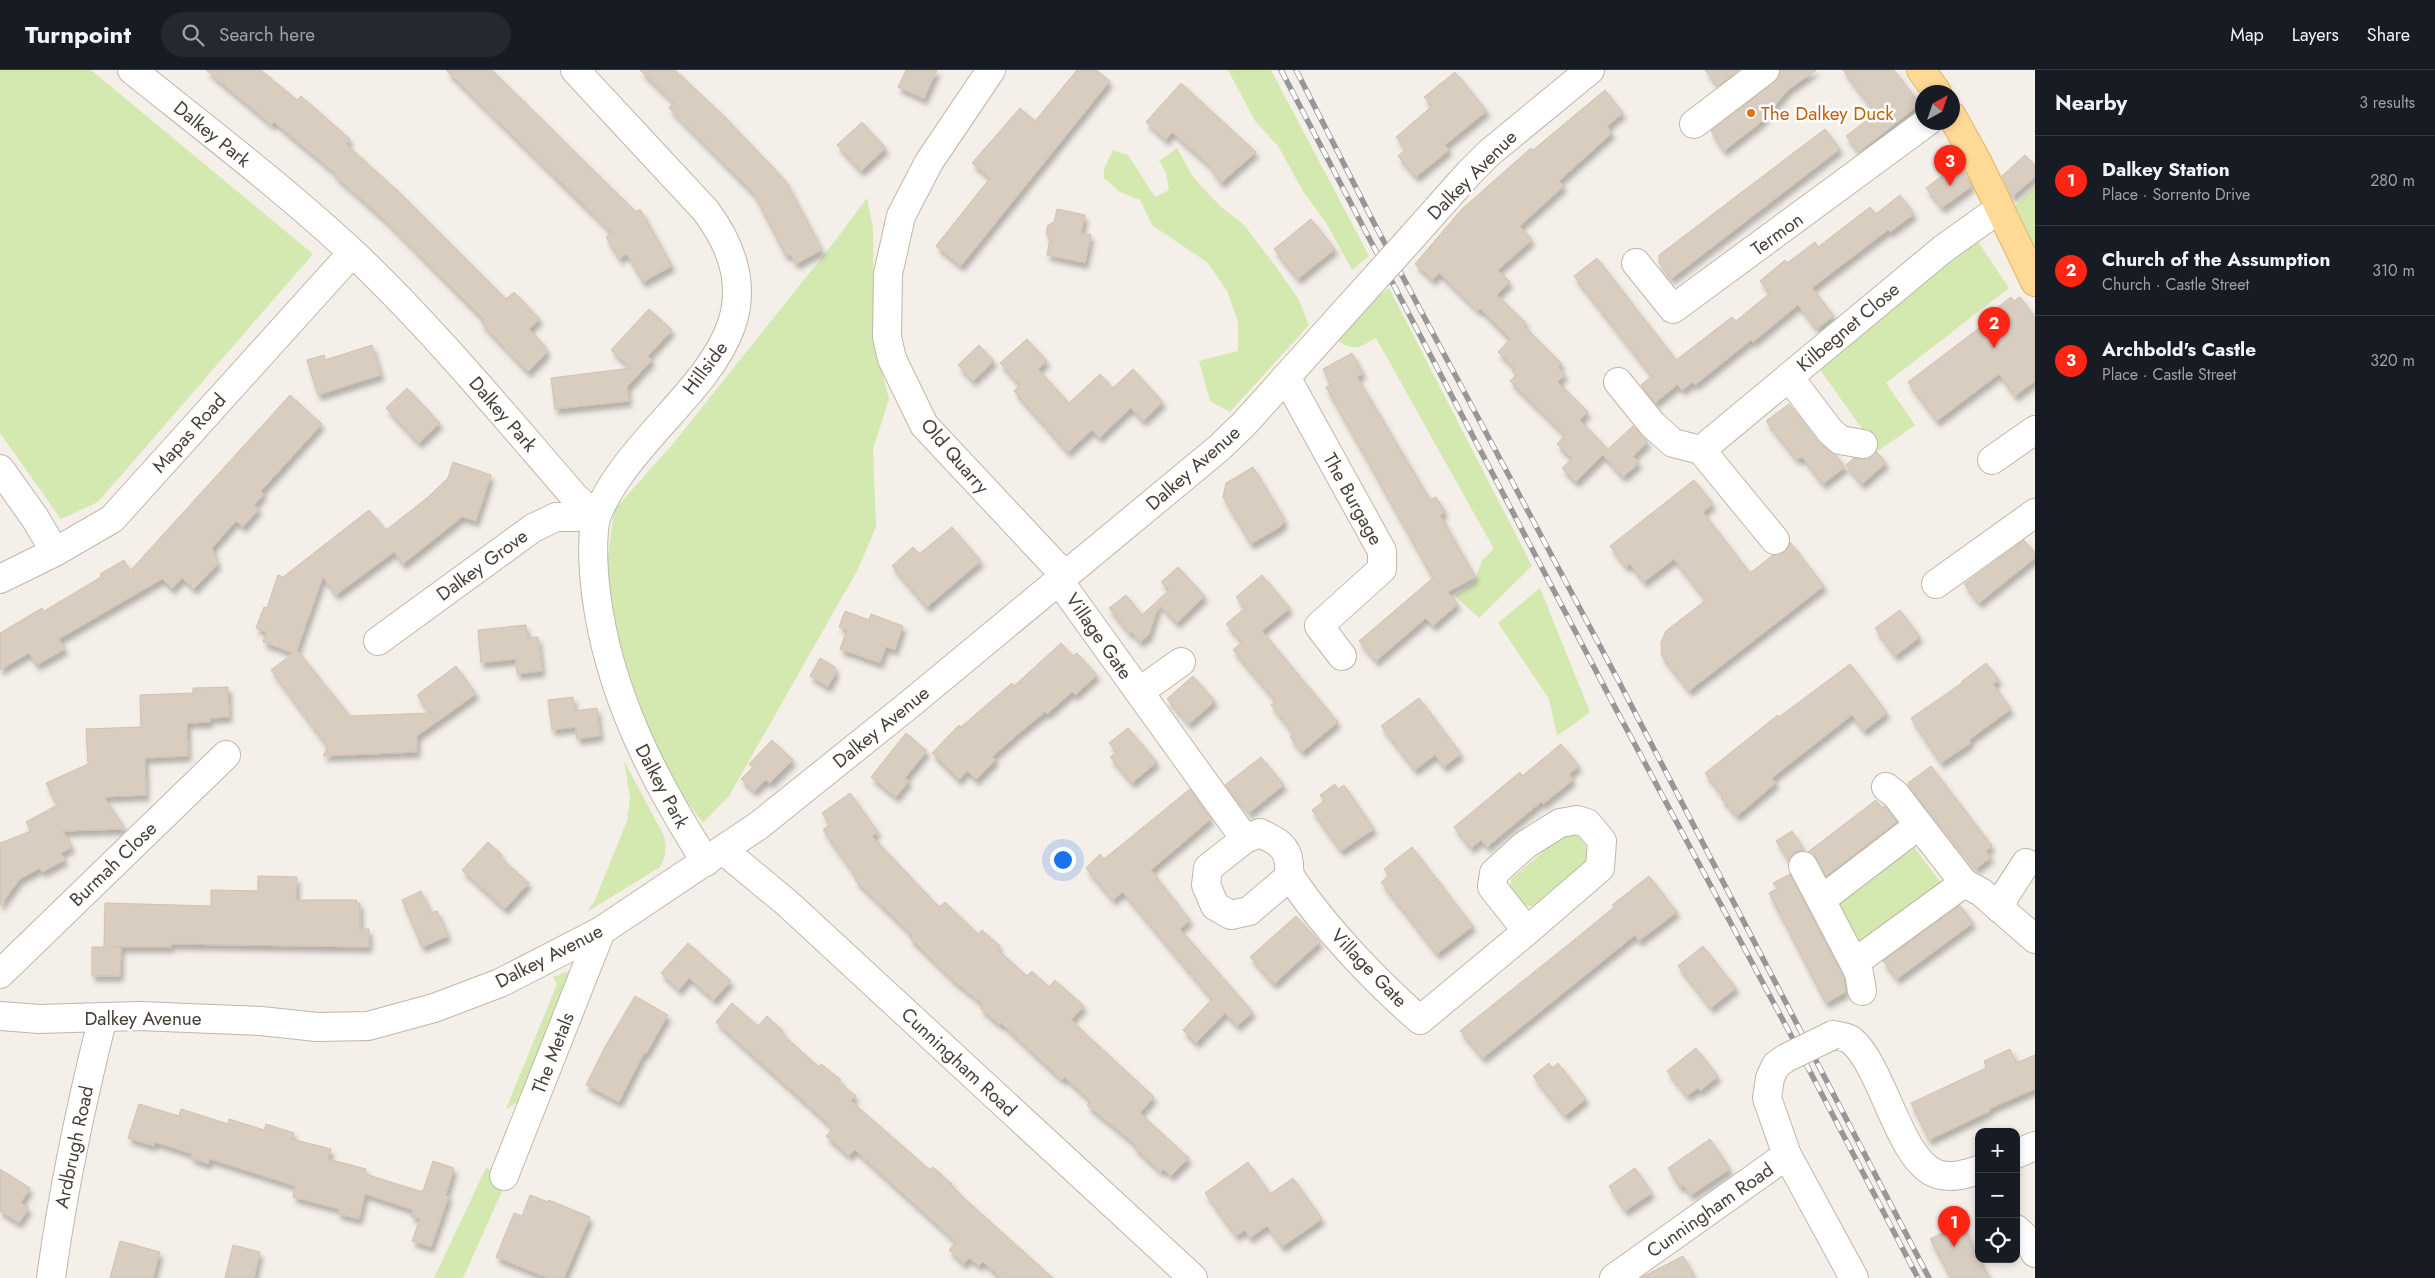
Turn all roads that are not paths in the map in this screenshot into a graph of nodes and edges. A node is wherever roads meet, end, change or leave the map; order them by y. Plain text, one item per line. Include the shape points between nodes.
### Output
1 (132, 70) edge
2 (575, 70) edge
3 (991, 70) edge
4 (1590, 70) edge
5 (1765, 70) edge
6 (1921, 70) edge
7 (1932, 85) edge
8 (1694, 124) dead end
9 (1916, 130) edge
10 (1960, 130) edge
11 (1999, 208) junction
12 (352, 253) junction
13 (1636, 263) dead end
14 (2035, 282) edge
15 (1789, 377) junction
16 (1286, 378) junction
17 (1620, 396) dead end
18 (2035, 430) edge
19 (1864, 444) dead end
20 (1701, 450) junction
21 (1992, 460) dead end
22 (0, 469) edge
23 (2035, 513) edge
24 (596, 517) junction
25 (1775, 540) dead end
26 (55, 552) junction
27 (1061, 578) junction
28 (0, 579) edge
29 (1936, 584) dead end
30 (378, 642) dead end
31 (1342, 656) dead end
32 (1181, 662) dead end
33 (1139, 692) junction
34 (226, 755) dead end
35 (1886, 787) dead end
36 (1919, 825) junction
37 (1245, 839) junction
38 (714, 856) junction
39 (2026, 863) dead end
40 (1803, 866) dead end
41 (1290, 876) junction
42 (1964, 883) junction
43 (1821, 900) junction
44 (1999, 908) junction
45 (601, 930) junction
46 (1527, 931) dead end
47 (2035, 939) edge
48 (1854, 963) junction
49 (0, 974) edge
50 (1862, 992) dead end
51 (0, 1016) edge
52 (103, 1017) junction
53 (2035, 1146) edge
54 (2020, 1152) edge
55 (1787, 1155) junction
56 (1975, 1171) edge
57 (504, 1176) dead end
58 (2020, 1233) edge
59 (2035, 1253) edge
60 (1184, 1275) edge
61 (51, 1278) edge
62 (1614, 1278) edge
63 (1854, 1278) edge

1 - 12 street, Dalkey Park via 273,182
2 - 24 street, Hillside via 720,229 734,261 738,294 730,333 719,354 624,465 604,496
3 - 27 street, Old Quarry via 929,162 901,216 888,274 887,337 892,359 924,424 1057,567
4 - 16 street, Dalkey Avenue, bridge via 1468,173
5 - 8 street
6 - 7 main road
9 - 13 street, Termon via 1673,310
10 - 11 main road
11 - 14 main road
11 - 15 street, Kilbegnet Close via 1943,249
12 - 24 street, Dalkey Park via 414,314
12 - 26 street, Mapas Road via 112,520
15 - 19 street via 1840,440
15 - 20 street, Kilbegnet Close
16 - 27 street, Dalkey Avenue via 1219,448
16 - 31 street, The Burgage via 1382,551 1382,568 1319,626
17 - 20 street via 1673,443
18 - 21 street
20 - 25 street
22 - 26 street
23 - 29 street
24 - 30 street, Dalkey Grove via 556,517 533,528
24 - 38 street, Dalkey Park via 592,533 598,611 627,718 667,800
26 - 28 street, Mapas Road
27 - 33 street, Village Gate via 1065,589
27 - 38 street, Dalkey Avenue via 778,811
32 - 33 street, Village Gate
33 - 37 street, Village Gate
34 - 49 street, Burmah Close
35 - 36 street
36 - 42 street
36 - 43 street
37 - 41 street, Village Gate via 1260,834 1280,842 1289,858
37 - 41 street via 1208,868 1206,885 1215,906 1231,915 1248,911
38 - 45 street, Dalkey Avenue
38 - 60 street, Cunningham Road via 787,903
39 - 44 street
40 - 43 street
41 - 46 street, Village Gate via 1326,923 1392,995 1420,1020
42 - 44 street via 1981,892
42 - 48 street
43 - 48 street
44 - 47 street
45 - 52 street, Dalkey Avenue via 500,983 434,1008 368,1026 317,1027 261,1021
45 - 57 street, The Metals
48 - 50 street
51 - 52 street, Dalkey Avenue via 39,1019
52 - 61 street, Ardbrugh Road via 80,1108
53 - 54 street
55 - 56 street, Cunningham Road, bridge via 1767,1098 1770,1078 1776,1065 1786,1058 1833,1035 1850,1039 1864,1056 1902,1133 1925,1168 1938,1175 1953,1177
55 - 62 street, Cunningham Road
55 - 63 street
58 - 59 street via 2030,1242

